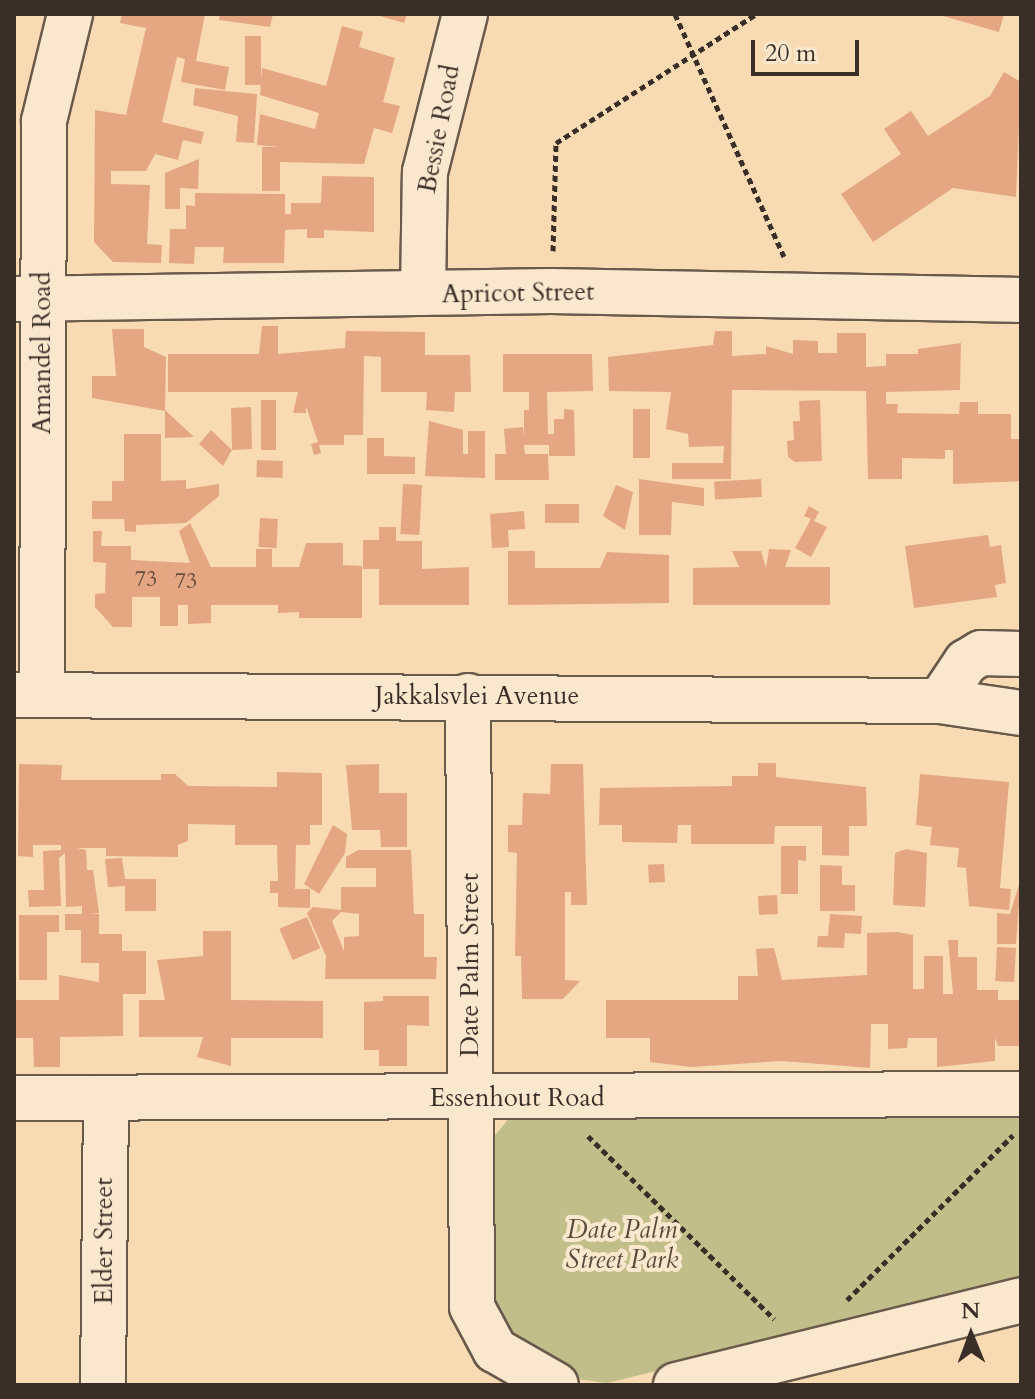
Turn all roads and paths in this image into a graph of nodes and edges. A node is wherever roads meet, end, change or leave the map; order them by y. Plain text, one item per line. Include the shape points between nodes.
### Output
1 (70, 14) edge
2 (465, 14) edge
3 (675, 14) edge
4 (756, 14) edge
5 (696, 53) junction
6 (551, 291) junction
7 (423, 293) junction
8 (803, 296) junction
9 (28, 299) edge
10 (1021, 300) edge
11 (1021, 654) edge
12 (28, 695) edge
13 (468, 696) junction
14 (940, 701) junction
15 (1021, 713) edge
16 (1021, 1094) edge
17 (14, 1098) edge
18 (106, 1098) junction
19 (550, 1098) junction
20 (470, 1099) junction
21 (1021, 1126) edge
22 (1021, 1300) edge
23 (834, 1313) dead end
24 (790, 1357) junction
25 (103, 1385) edge
26 (556, 1385) edge
27 (676, 1385) edge

1 - 9 street, Amandel Road via 44,121
2 - 7 street, Bessie Road via 425,172
3 - 5 path
4 - 5 path
5 - 6 path via 556,143
5 - 8 path via 782,254 799,274
6 - 7 street, Apricot Street
6 - 8 street, Apricot Street
7 - 9 street, Apricot Street
8 - 10 street, Apricot Street
9 - 12 street, Amandel Road
11 - 14 street via 981,653 966,662
12 - 13 street, Jakkalsvlei Avenue
13 - 14 street, Jakkalsvlei Avenue
13 - 20 street, Date Palm Street
14 - 15 street, Jakkalsvlei Avenue
16 - 19 street, Essenhout Road
17 - 18 street, Essenhout Road
18 - 20 street, Essenhout Road
18 - 25 street, Elder Street
19 - 20 street, Essenhout Road
19 - 24 path via 778,1323
20 - 26 street, Date Palm Street via 476,1318 495,1350
21 - 23 path
22 - 24 street
24 - 27 street

